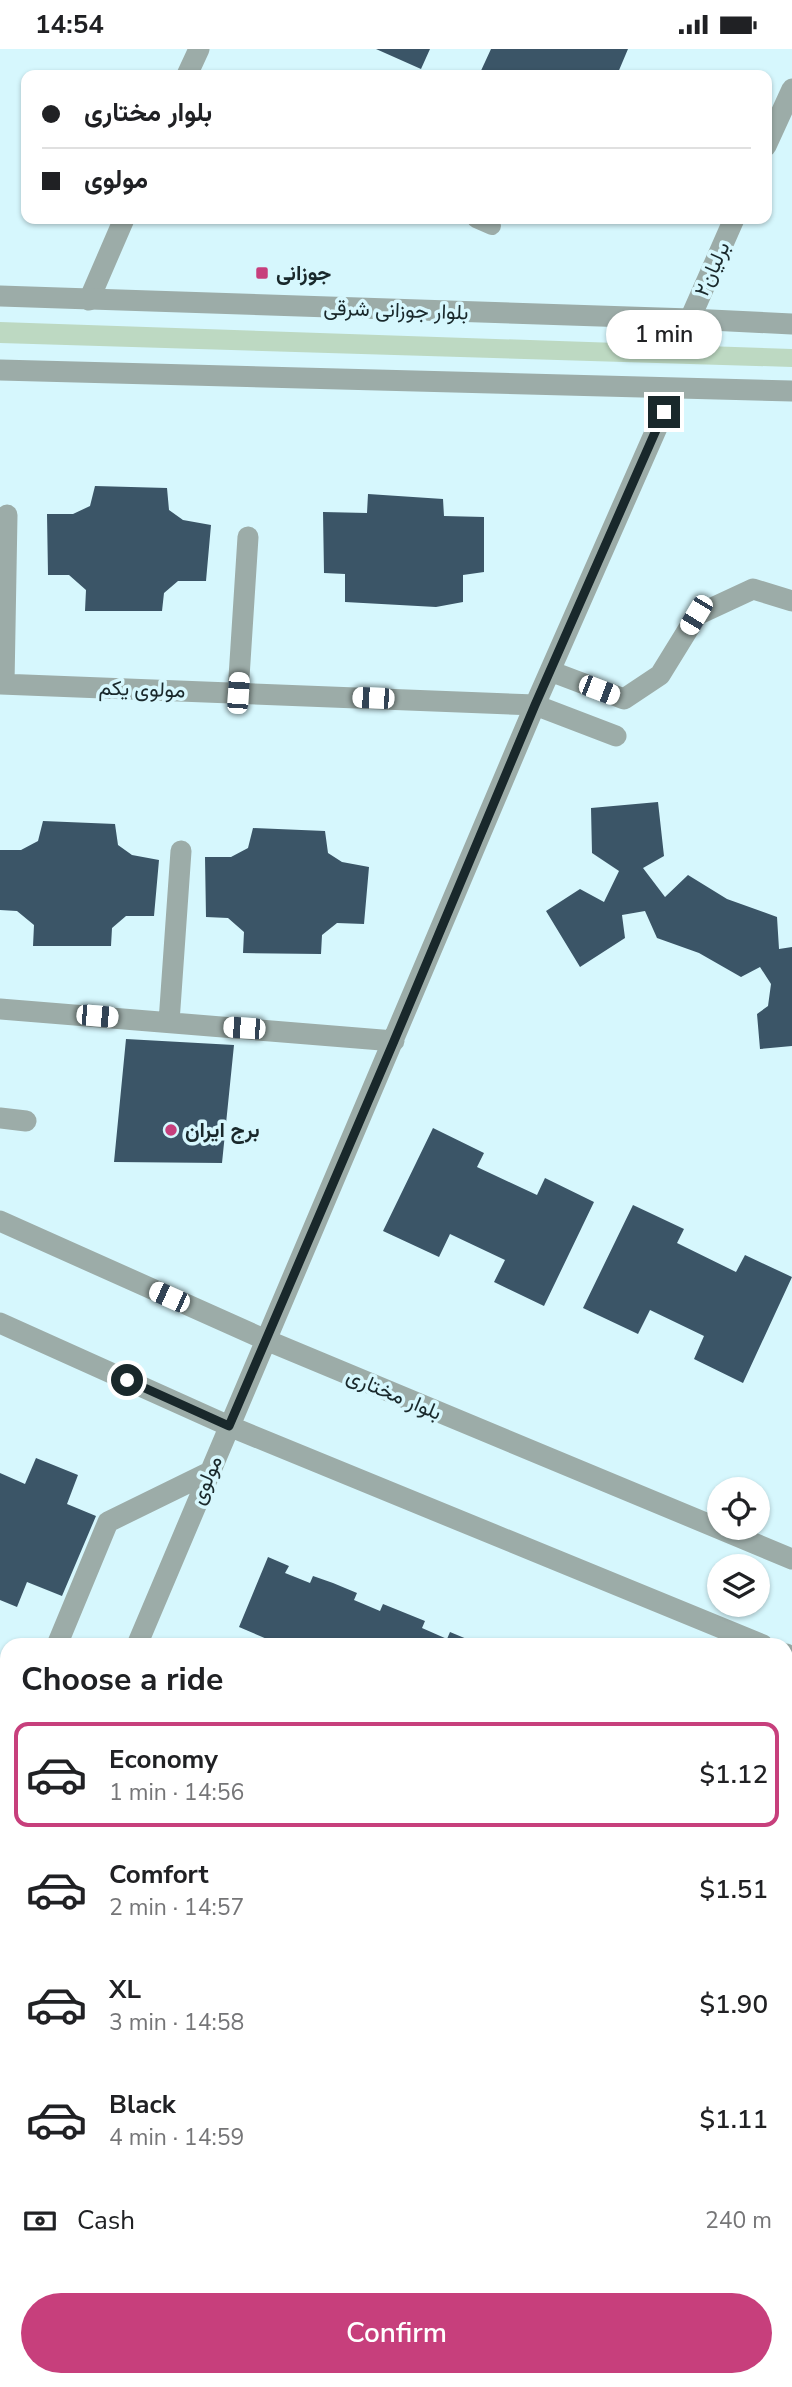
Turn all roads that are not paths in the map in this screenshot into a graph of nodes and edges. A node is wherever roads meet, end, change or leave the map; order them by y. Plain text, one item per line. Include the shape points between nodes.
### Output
1 (199, 49) edge
2 (189, 70) edge
3 (792, 89) edge
4 (772, 133) edge
5 (122, 224) edge
6 (732, 224) edge
7 (0, 296) edge
8 (89, 300) junction
9 (690, 319) junction
10 (792, 324) edge
11 (0, 370) edge
12 (674, 389) junction
13 (792, 391) edge
14 (8, 515) dead end
15 (248, 537) dead end
16 (792, 601) edge
17 (550, 671) junction
18 (2, 684) edge
19 (238, 693) junction
20 (535, 705) junction
21 (616, 736) dead end
22 (181, 851) dead end
23 (0, 1009) edge
24 (169, 1022) junction
25 (394, 1041) junction
26 (0, 1118) edge
27 (26, 1121) dead end
28 (0, 1221) edge
29 (0, 1323) edge
30 (266, 1340) junction
31 (229, 1426) junction
32 (209, 1472) junction
33 (792, 1559) edge
34 (60, 1638) edge
35 (141, 1638) edge
36 (746, 1638) edge

1 - 2 street
3 - 4 street
5 - 8 street
6 - 9 street, برلیان۲
7 - 8 street, بلوار جوزانی شرقی
8 - 9 street, بلوار جوزانی شرقی
9 - 10 street, بلوار جوزانی شرقی
11 - 12 street
12 - 13 street
12 - 17 street, مولوی
14 - 18 street
15 - 19 street
16 - 17 street via 752,589 696,615 660,675 624,699
17 - 20 street, مولوی
18 - 19 street, مولوی یکم
19 - 20 street, مولوی یکم
20 - 21 street, مولوی یکم
20 - 25 street, مولوی
22 - 24 street
23 - 24 street
24 - 25 street
25 - 30 street, مولوی
26 - 27 street
28 - 30 street, بلوار مختاری
29 - 31 street
30 - 31 street, مولوی
30 - 33 street, بلوار مختاری
31 - 32 street, مولوی
31 - 36 street
32 - 34 street via 108,1522
32 - 35 street, مولوی

